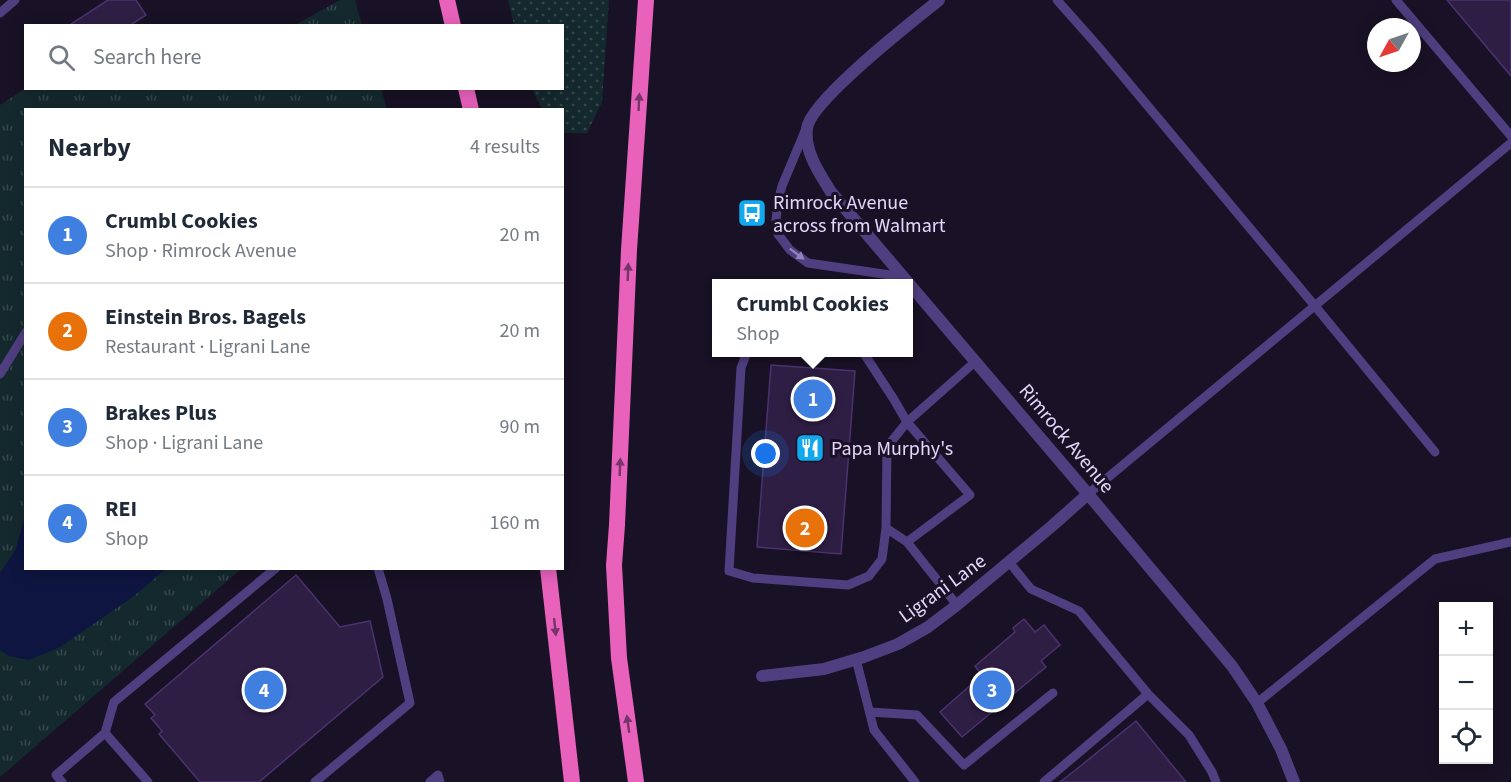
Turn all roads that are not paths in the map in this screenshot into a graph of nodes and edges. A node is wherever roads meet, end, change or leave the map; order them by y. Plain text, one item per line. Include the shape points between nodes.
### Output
1 (15, 0) edge
2 (447, 0) edge
3 (646, 0) edge
4 (939, 0) edge
5 (1057, 0) edge
6 (1396, 0) edge
7 (0, 13) edge
8 (453, 24) edge
9 (466, 90) edge
10 (471, 108) edge
11 (807, 126) junction
12 (1511, 136) edge
13 (1511, 143) edge
14 (904, 277) joint
15 (913, 288) edge
16 (1315, 306) junction
17 (24, 335) edge
18 (745, 357) edge
19 (866, 357) edge
20 (976, 361) junction
21 (0, 374) edge
22 (907, 422) junction
23 (1435, 452) dead end
24 (1088, 494) junction
25 (886, 528) junction
26 (907, 542) junction
27 (1511, 542) edge
28 (1009, 562) junction
29 (274, 570) edge
30 (379, 570) edge
31 (548, 570) edge
32 (957, 605) junction
33 (856, 659) junction
34 (762, 676) dead end
35 (1053, 693) dead end
36 (1148, 694) junction
37 (1257, 704) junction
38 (870, 712) junction
39 (105, 733) junction
40 (62, 782) edge
41 (148, 782) edge
42 (315, 782) edge
43 (430, 782) edge
44 (440, 782) edge
45 (572, 782) edge
46 (636, 782) edge
47 (915, 782) edge
48 (1044, 782) edge
49 (1216, 782) edge
50 (1294, 782) edge

1 - 7 lane
2 - 8 highway
46 -> 3 highway via 619,658 614,565
4 - 11 street via 846,78 822,102
5 - 16 lane
6 - 12 lane
9 - 10 highway
11 - 14 street, Rimrock Avenue via 815,166 831,192
11 -> 14 lane via 782,186 776,220 778,234 790,250 808,263
13 - 16 lane
15 - 20 street, Rimrock Avenue
16 - 23 lane
16 - 24 lane
17 - 21 lane
18 - 25 lane via 741,368 729,571 753,578 848,585 870,576 882,559
19 - 22 lane
20 - 22 lane
20 - 24 street, Rimrock Avenue
22 - 25 lane via 887,447
22 - 26 lane via 970,495
24 - 28 street, Ligrani Lane
24 - 37 street, Rimrock Avenue via 1232,666
25 - 26 lane
26 - 32 lane
27 - 37 lane via 1435,559
28 - 32 street, Ligrani Lane
28 - 36 lane via 1031,589 1079,611
29 - 39 lane via 114,702
30 - 42 lane via 410,703
31 -> 45 highway
32 - 33 street, Ligrani Lane via 898,644
33 - 34 street, Ligrani Lane via 824,669
33 - 38 lane
35 - 38 lane via 964,765 917,715
36 - 48 lane
36 - 49 lane via 1189,735
37 - 50 street, Rimrock Avenue
38 - 47 lane via 874,730
39 - 40 lane via 56,775
39 - 41 lane
43 - 44 lane via 438,775

